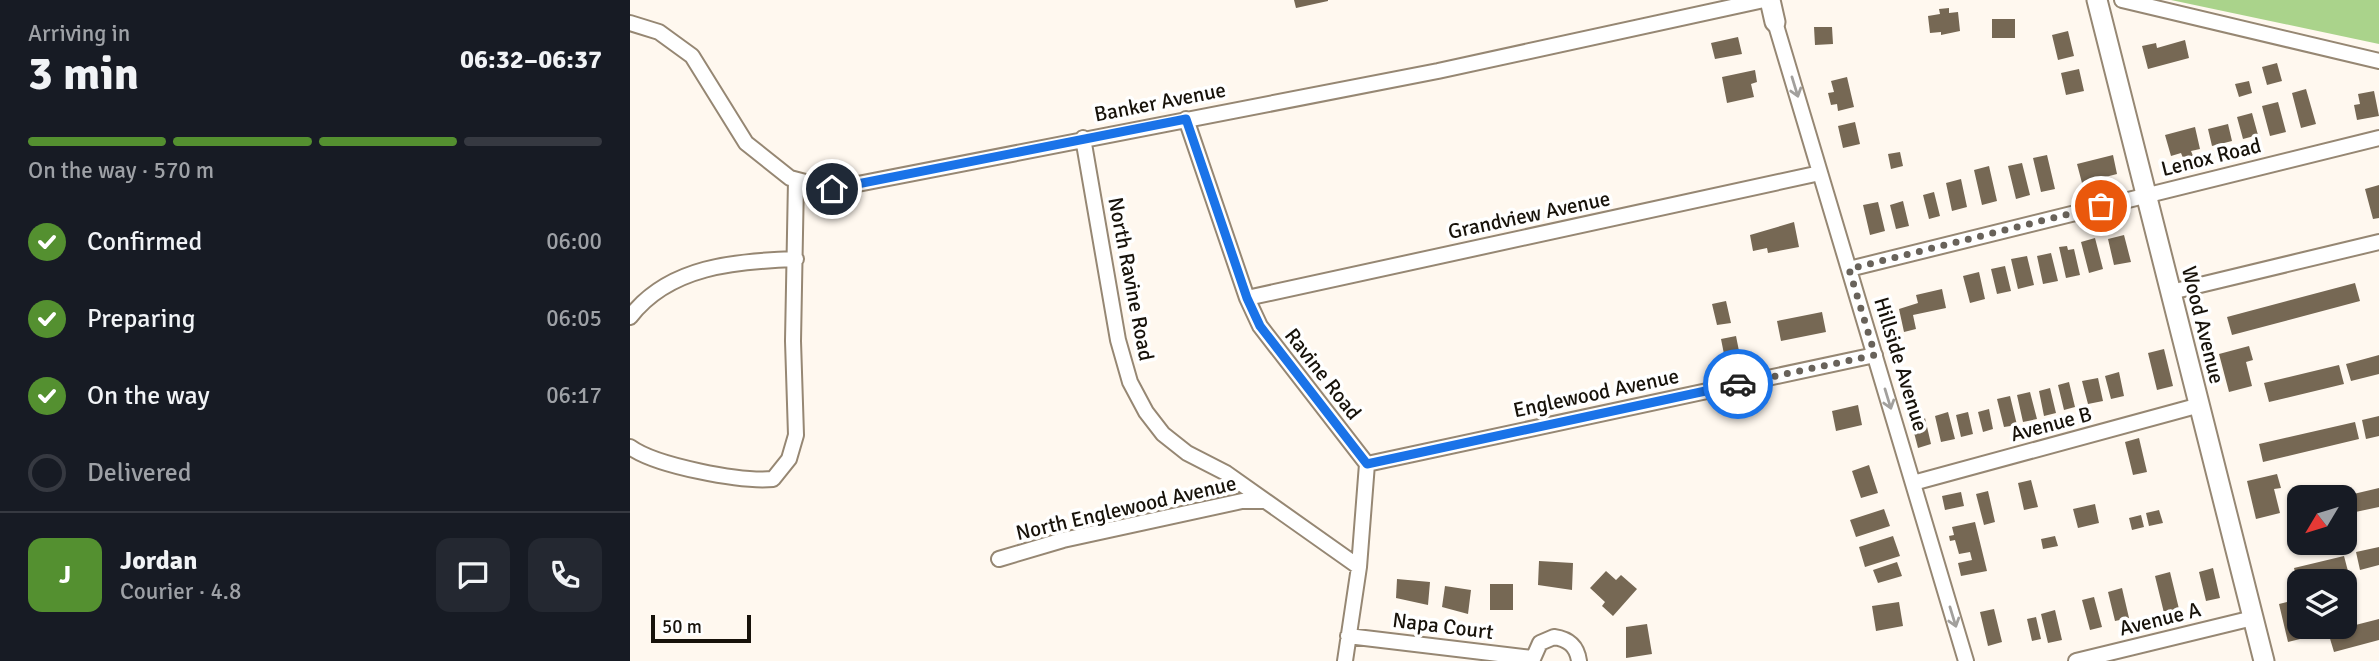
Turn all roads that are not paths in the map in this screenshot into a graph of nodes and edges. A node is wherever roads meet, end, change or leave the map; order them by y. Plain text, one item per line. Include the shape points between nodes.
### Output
1 (1764, 0) edge
2 (1770, 0) edge
3 (2097, 0) edge
4 (2122, 0) edge
5 (1775, 22) joint
6 (630, 23) edge
7 (2379, 61) edge
8 (1186, 119) junction
9 (1083, 138) junction
10 (2379, 138) edge
11 (1820, 173) junction
12 (796, 180) junction
13 (2146, 195) junction
14 (2379, 242) edge
15 (796, 259) junction
16 (1849, 269) junction
17 (2171, 292) junction
18 (1247, 298) junction
19 (630, 317) edge
20 (1875, 355) junction
21 (2200, 405) junction
22 (630, 447) edge
23 (1367, 464) junction
24 (1913, 483) junction
25 (1264, 501) junction
26 (999, 559) dead end
27 (1359, 567) junction
28 (2253, 618) junction
29 (1348, 636) junction
30 (1532, 659) edge
31 (1345, 661) edge
32 (1579, 661) edge
33 (1966, 661) edge
34 (2076, 661) edge
35 (2264, 661) edge

1 - 8 street, Banker Avenue via 1438,71
2 - 5 street, Hillside Avenue
3 - 13 street, Wood Avenue
4 - 7 street
5 -> 11 street, Hillside Avenue
6 - 12 street, Banker Avenue via 659,32 692,56 746,144
8 - 9 street, Banker Avenue
8 - 18 street, Ravine Road
9 - 12 street, Banker Avenue via 832,189
9 - 25 street, North Ravine Road via 1118,340 1130,383 1163,434
10 - 13 street, Lenox Road
11 - 16 street, Hillside Avenue
11 - 18 street, Grandview Avenue
12 - 15 street
13 - 16 street, Lenox Road
13 - 17 street, Wood Avenue
14 - 17 street
15 - 19 street via 745,261 690,273 645,298
15 - 22 street via 796,435 789,459 774,480 748,481 704,472
16 - 20 street, Hillside Avenue
17 - 21 street, Wood Avenue
18 - 23 street, Ravine Road via 1260,326
20 - 23 street, Englewood Avenue
20 -> 24 street, Hillside Avenue
21 - 24 street, Avenue B
21 - 28 street, Wood Avenue
23 - 27 street
24 -> 33 street, Hillside Avenue
25 - 26 street, North Englewood Avenue via 1242,501 1063,540
25 - 27 street, North Ravine Road
27 - 29 street
28 - 34 street, Avenue A
28 - 35 street, Wood Avenue
29 - 30 street, Napa Court
29 - 31 street
30 - 32 street, Napa Court via 1540,643 1554,637 1569,642

